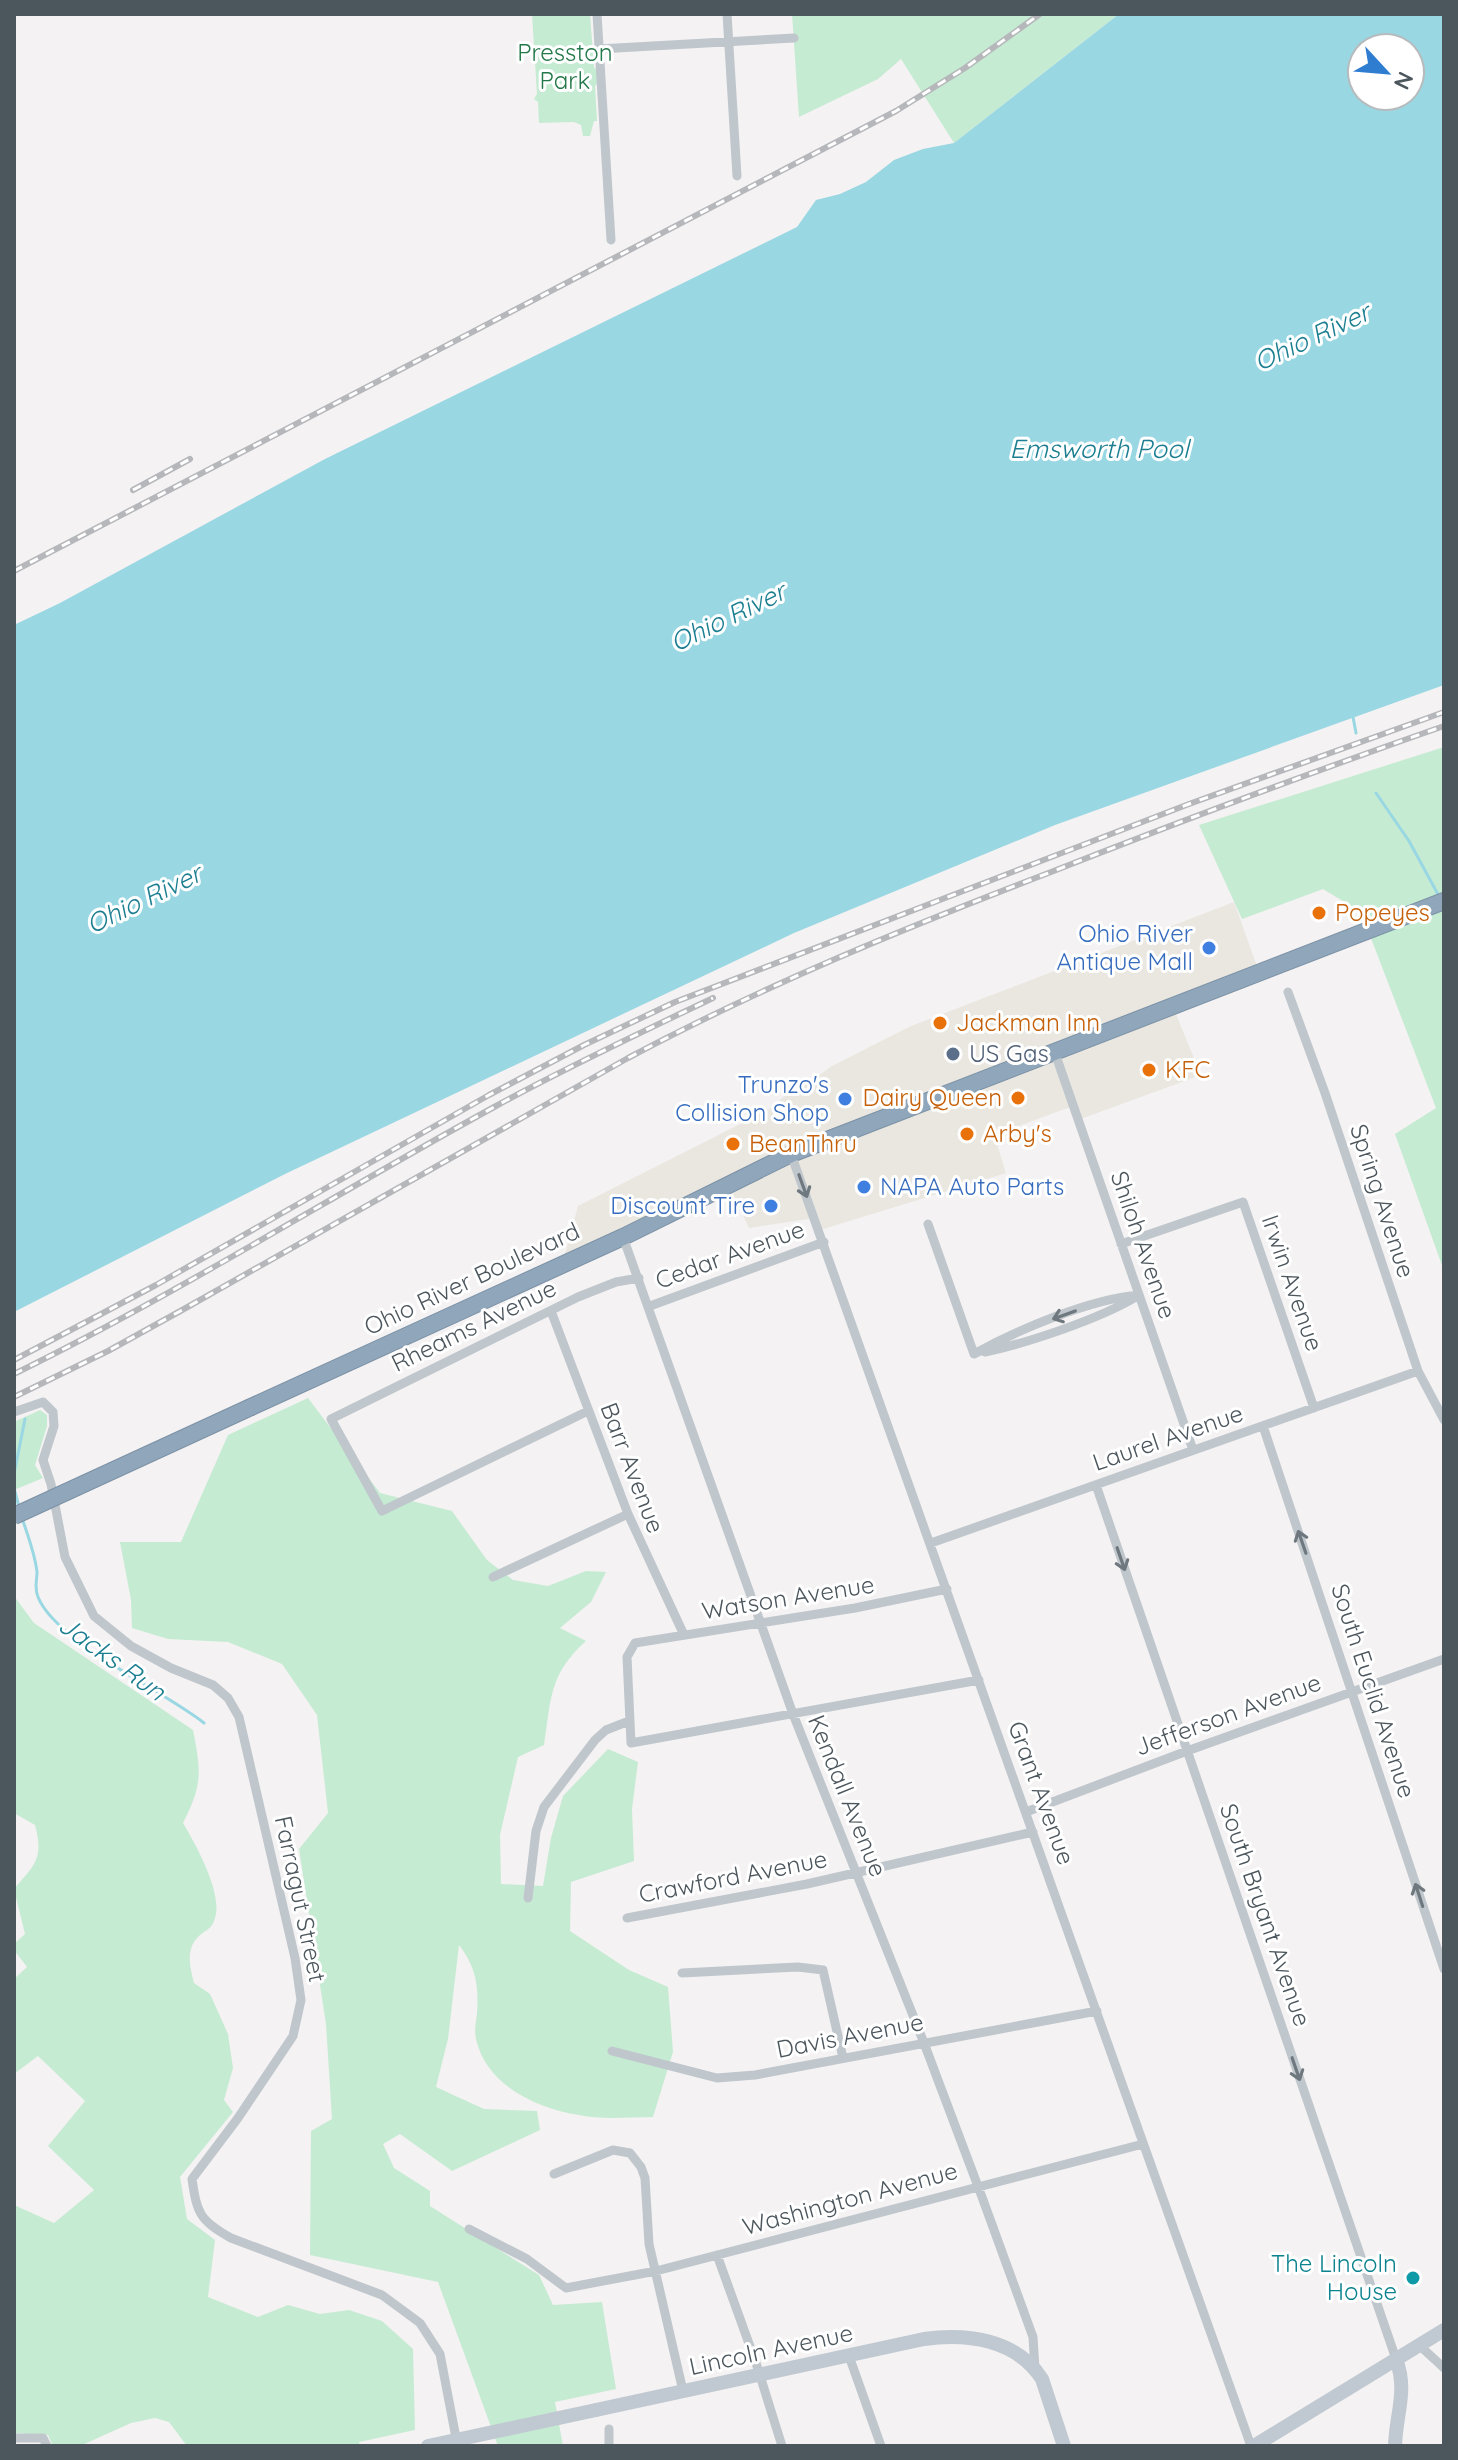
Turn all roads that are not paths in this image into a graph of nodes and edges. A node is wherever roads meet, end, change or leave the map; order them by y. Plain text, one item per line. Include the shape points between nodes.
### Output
1 (597, 14) edge
2 (727, 14) edge
3 (794, 38) dead end
4 (728, 42) junction
5 (599, 49) junction
6 (737, 176) dead end
7 (611, 240) dead end
8 (1444, 901) edge
9 (1288, 992) dead end
10 (1055, 1053) junction
11 (791, 1154) junction
12 (928, 1224) dead end
13 (623, 1237) junction
14 (824, 1242) junction
15 (1121, 1244) junction
16 (639, 1278) junction
17 (1139, 1295) junction
18 (650, 1306) junction
19 (551, 1311) junction
20 (1418, 1371) junction
21 (1314, 1408) junction
22 (588, 1411) junction
23 (14, 1412) edge
24 (1444, 1420) edge
25 (1263, 1426) junction
26 (1193, 1450) junction
27 (1096, 1485) junction
28 (628, 1514) junction
29 (14, 1516) edge
30 (931, 1543) junction
31 (493, 1577) dead end
32 (947, 1589) junction
33 (763, 1623) junction
34 (684, 1635) junction
35 (1444, 1659) edge
36 (979, 1680) junction
37 (1352, 1692) junction
38 (793, 1714) junction
39 (629, 1721) junction
40 (1187, 1751) junction
41 (1026, 1812) junction
42 (1033, 1832) junction
43 (856, 1872) junction
44 (528, 1898) dead end
45 (627, 1918) dead end
46 (1444, 1969) edge
47 (682, 1973) dead end
48 (1097, 2011) junction
49 (924, 2043) junction
50 (612, 2051) dead end
51 (843, 2058) junction
52 (1143, 2144) junction
53 (554, 2174) dead end
54 (978, 2187) junction
55 (469, 2229) dead end
56 (717, 2255) junction
57 (656, 2271) junction
58 (1444, 2330) edge
59 (1419, 2345) junction
60 (849, 2356) junction
61 (1396, 2359) junction
62 (1444, 2368) edge
63 (1035, 2369) junction
64 (759, 2374) junction
65 (683, 2391) junction
66 (609, 2429) dead end
67 (14, 2438) edge
68 (45, 2442) edge
69 (428, 2446) edge
70 (458, 2446) edge
71 (609, 2446) edge
72 (782, 2446) edge
73 (881, 2446) edge
74 (1064, 2446) edge
75 (1252, 2446) edge
76 (1395, 2446) edge

1 - 5 street
2 - 4 street
3 - 4 street
4 - 5 street
4 - 6 street
5 - 7 street
8 - 10 highway, Ohio River Boulevard
9 - 20 street, Spring Avenue
10 - 11 highway, Ohio River Boulevard
10 - 15 street, Shiloh Avenue
11 - 13 highway, Ohio River Boulevard
11 -> 14 street, Grant Avenue
12 - 17 street via 974,1354 1118,1308
13 - 16 street, Kendall Avenue
13 - 29 highway, Ohio River Boulevard, bridge
14 - 18 street, Cedar Avenue
14 - 30 street, Grant Avenue
15 - 17 street, Shiloh Avenue
15 - 21 street, Irwin Avenue via 1243,1202
16 - 18 street, Kendall Avenue
16 - 19 street, Rheams Avenue via 616,1282
17 - 26 street, Shiloh Avenue
18 - 33 street, Kendall Avenue
19 - 22 street, Barr Avenue
19 - 22 street, Rheams Avenue via 331,1419 382,1511
20 - 21 street, Laurel Avenue
20 - 24 street, Spring Avenue
21 - 25 street, Laurel Avenue
22 - 28 street, Barr Avenue
23 - 70 street, Farragut Street via 43,1402 53,1412 43,1460 65,1557 94,1616 131,1646 213,1685 239,1717 291,1943 301,2000 293,2036 192,2179 196,2210 231,2238 382,2295 420,2323 440,2354
25 - 26 street, Laurel Avenue
37 -> 25 street, South Euclid Avenue
26 - 27 street, Laurel Avenue
27 - 30 street, Laurel Avenue
27 -> 40 street, South Bryant Avenue
28 - 31 street
28 - 34 street, Barr Avenue
30 - 32 street, Grant Avenue
32 - 33 street, Watson Avenue
32 - 36 street, Grant Avenue
33 - 34 street, Watson Avenue
33 - 38 street, Kendall Avenue
34 - 39 street, Watson Avenue via 635,1643 627,1657
35 - 37 street, Jefferson Avenue
36 - 38 street
36 - 41 street, Grant Avenue
37 - 40 street, Jefferson Avenue
46 -> 37 street, South Euclid Avenue
38 - 39 street via 631,1743
38 - 43 street, Kendall Avenue
39 - 44 street via 595,1740 544,1807
40 - 41 street, Jefferson Avenue
40 -> 61 street, South Bryant Avenue
41 - 42 street, Grant Avenue
42 - 43 street, Crawford Avenue
42 - 48 street, Grant Avenue
43 - 45 street, Crawford Avenue
43 - 49 street, Kendall Avenue
47 - 51 street via 823,1970
48 - 49 street, Davis Avenue
48 - 52 street, Grant Avenue
49 - 51 street, Davis Avenue
49 - 54 street, Kendall Avenue
50 - 51 street, Davis Avenue via 717,2078
52 - 54 street, Washington Avenue
52 - 75 street, Grant Avenue
53 - 57 street via 613,2150 630,2153 645,2178
54 - 56 street, Washington Avenue
54 - 63 street, Kendall Avenue via 1033,2337
55 - 57 street, Washington Avenue via 527,2259 566,2288
56 - 57 street, Washington Avenue
56 - 64 street
57 - 65 street
58 - 59 street
59 - 61 street
59 - 62 street
60 - 63 street, Lincoln Avenue via 924,2339 965,2336 1009,2350
60 - 64 street, Lincoln Avenue
60 - 73 street
61 - 75 street
61 - 76 street via 1403,2387
63 - 74 street
64 - 65 street, Lincoln Avenue
64 - 72 street
65 - 69 street, Lincoln Avenue, bridge
66 - 71 street
67 - 68 street

